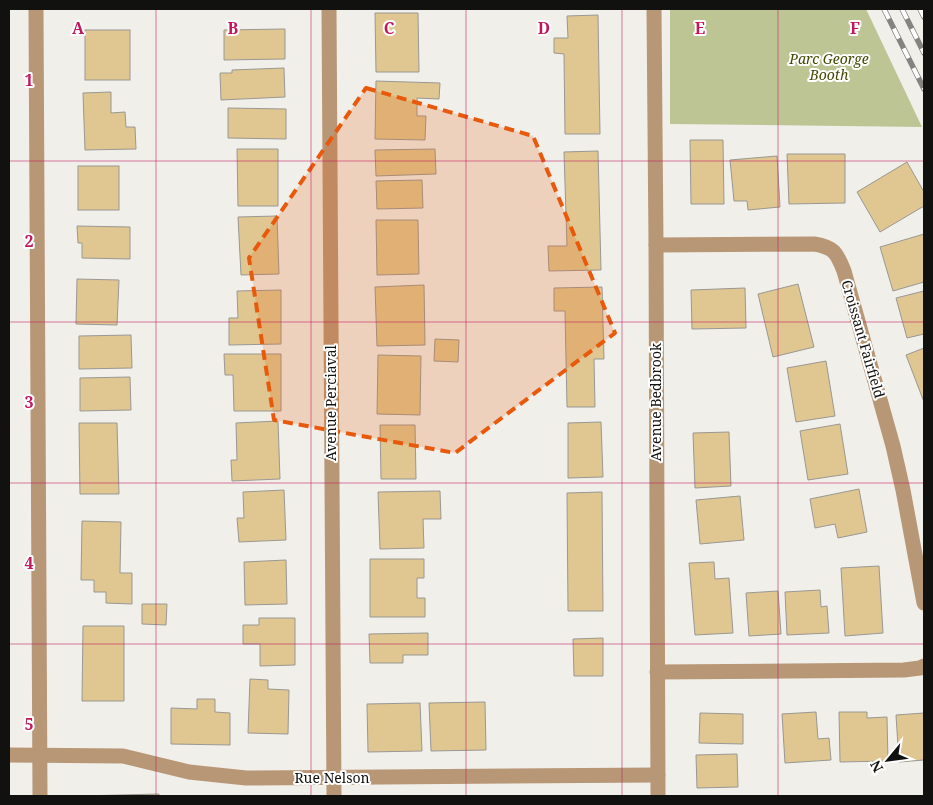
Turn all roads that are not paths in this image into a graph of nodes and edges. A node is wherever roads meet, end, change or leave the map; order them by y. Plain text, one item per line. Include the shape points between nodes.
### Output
1 (36, 9) edge
2 (329, 9) edge
3 (654, 9) edge
4 (656, 245) junction
5 (924, 604) edge
6 (924, 666) edge
7 (657, 672) junction
8 (9, 755) edge
9 (40, 755) junction
10 (658, 775) junction
11 (333, 778) junction
12 (40, 796) edge
13 (334, 796) edge
14 (658, 796) edge

1 - 9 street
2 - 11 street, Avenue Perciaval
3 - 4 street, Avenue Bedbrook
4 - 5 street, Croissant Fairfield via 814,244 836,253 844,271 893,446
4 - 7 street, Avenue Bedbrook
6 - 7 street via 904,670
7 - 10 street, Avenue Bedbrook
8 - 9 street, Rue Nelson
9 - 11 street, Rue Nelson via 123,756 224,777
9 - 12 street
10 - 11 street, Rue Nelson
10 - 14 street, Avenue Bedbrook
11 - 13 street, Avenue Perciaval

